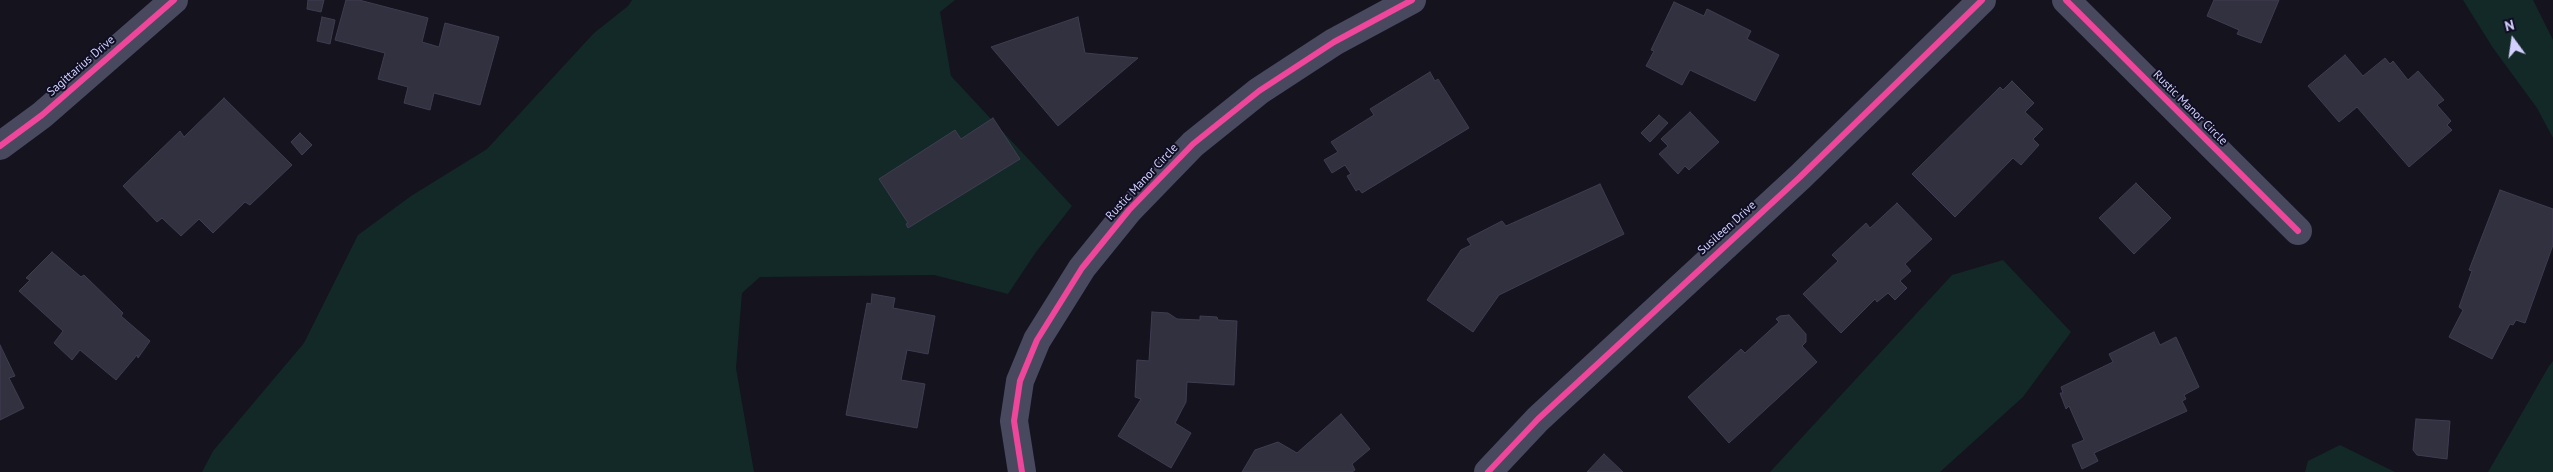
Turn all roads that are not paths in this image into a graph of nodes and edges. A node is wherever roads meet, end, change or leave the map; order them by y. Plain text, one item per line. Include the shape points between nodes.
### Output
1 (174, 0) edge
2 (1412, 0) edge
3 (1982, 0) edge
4 (2066, 0) edge
5 (0, 146) edge
6 (2298, 232) dead end
7 (1022, 472) edge
8 (1488, 472) edge

1 - 5 street, Sagittarius Drive via 42,115
2 - 7 street, Rustic Manor Circle via 1334,42 1259,90 1193,144 1129,210 1082,268 1037,340 1020,380 1014,421
3 - 8 street, Susileen Drive via 1800,177 1538,418
4 - 6 street, Rustic Manor Circle

